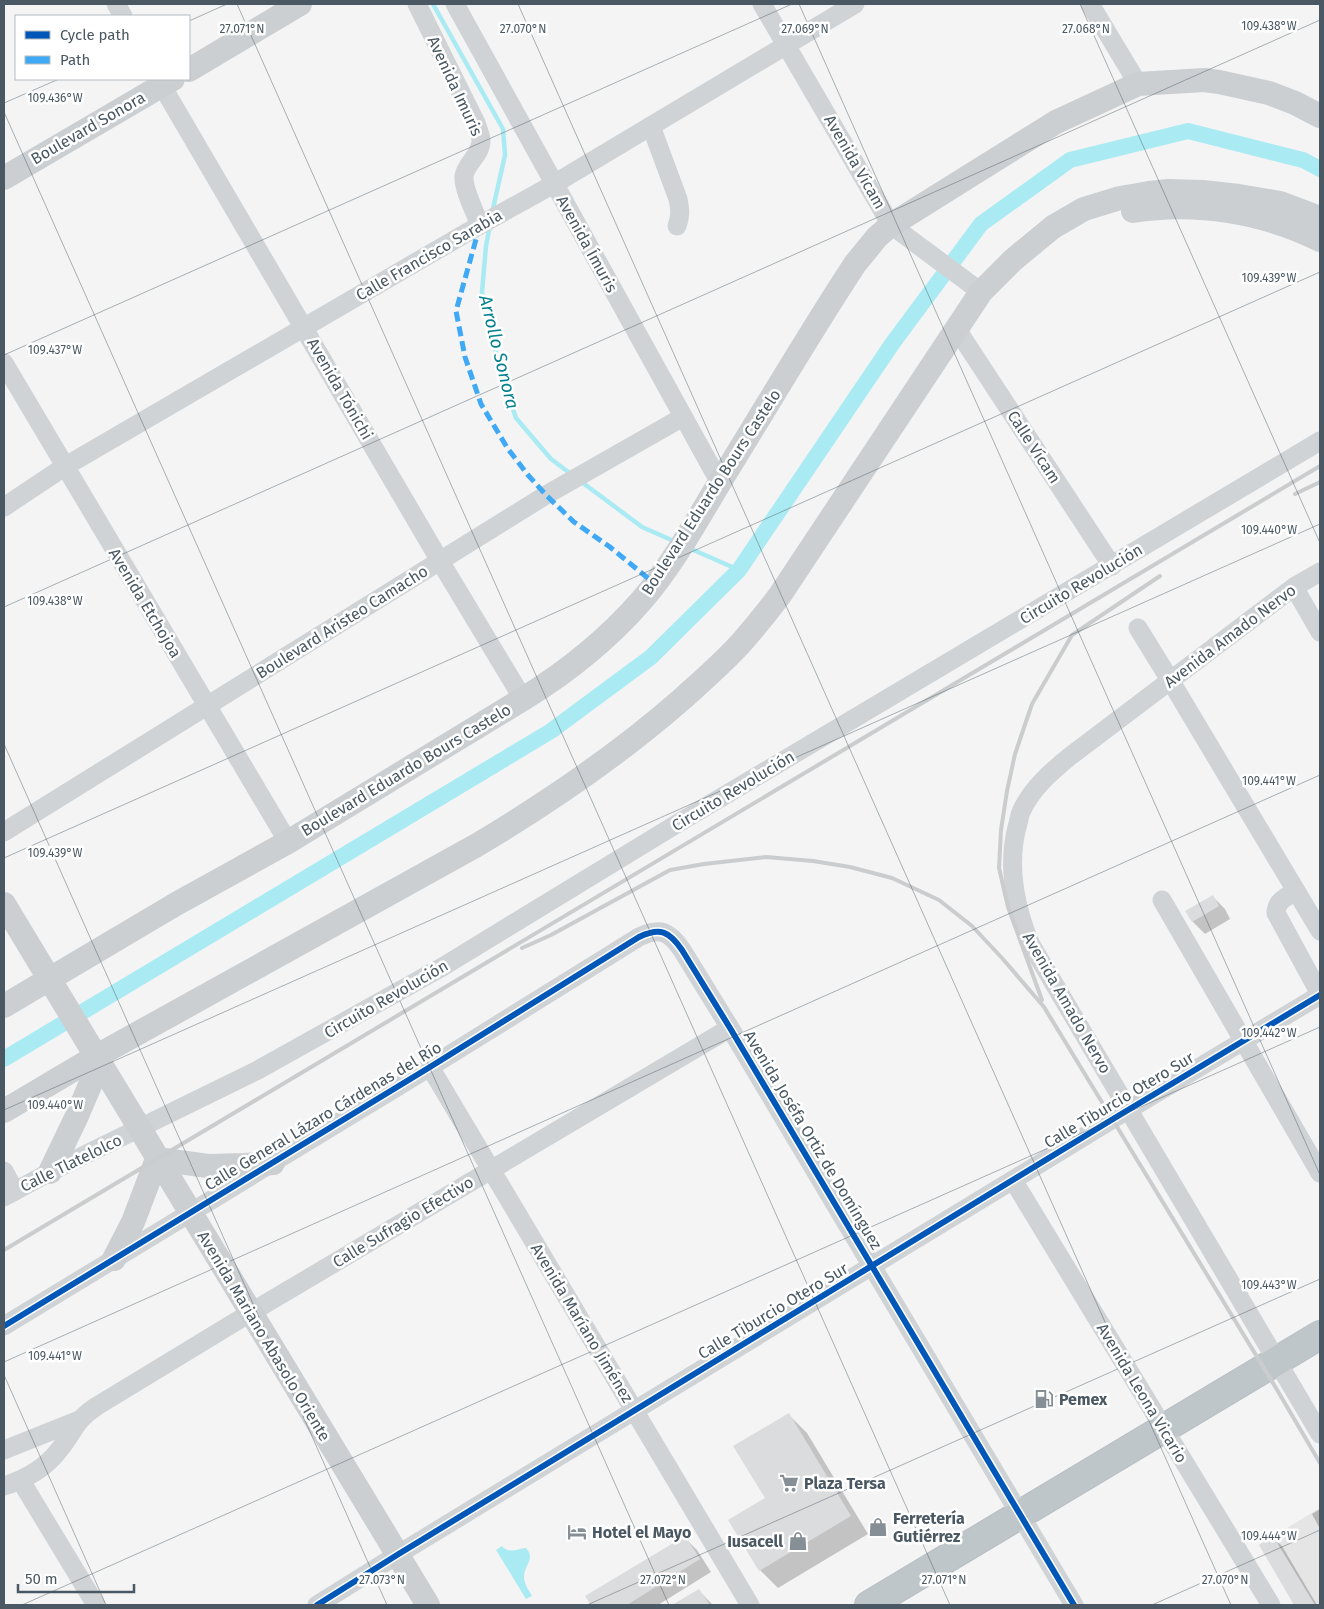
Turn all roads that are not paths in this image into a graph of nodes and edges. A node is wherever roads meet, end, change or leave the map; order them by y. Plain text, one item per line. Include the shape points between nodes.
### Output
1 (116, 4) edge
2 (300, 4) edge
3 (416, 4) edge
4 (455, 4) edge
5 (762, 4) edge
6 (855, 4) edge
7 (1090, 4) edge
8 (122, 15) edge
9 (786, 44) junction
10 (190, 69) edge
11 (1204, 80) junction
12 (164, 81) edge
13 (1138, 84) junction
14 (1320, 99) edge
15 (1320, 116) edge
16 (650, 126) junction
17 (4, 178) edge
18 (554, 184) junction
19 (1320, 218) edge
20 (480, 225) junction
21 (677, 226) dead end
22 (895, 227) junction
23 (1053, 227) junction
24 (1320, 240) edge
25 (976, 289) junction
26 (304, 327) junction
27 (956, 328) junction
28 (4, 363) edge
29 (683, 417) junction
30 (1320, 441) edge
31 (64, 466) junction
32 (720, 483) junction
33 (4, 507) edge
34 (440, 561) junction
35 (1112, 566) junction
36 (1320, 572) edge
37 (1294, 587) junction
38 (1138, 628) dead end
39 (1320, 632) edge
40 (1170, 680) junction
41 (523, 699) junction
42 (207, 705) junction
43 (4, 832) edge
44 (288, 842) junction
45 (1296, 891) junction
46 (1162, 900) dead end
47 (4, 904) edge
48 (656, 931) joint
49 (1320, 931) edge
50 (51, 985) junction
51 (1320, 995) edge
52 (4, 1006) edge
53 (730, 1028) junction
54 (1244, 1041) junction
55 (94, 1054) junction
56 (430, 1067) junction
57 (1128, 1110) junction
58 (4, 1111) edge
59 (139, 1130) junction
60 (157, 1159) junction
61 (273, 1163) junction
62 (491, 1170) junction
63 (4, 1171) edge
64 (50, 1172) junction
65 (1320, 1173) edge
66 (1013, 1180) junction
67 (9, 1194) edge
68 (189, 1213) junction
69 (114, 1259) junction
70 (872, 1266) junction
71 (250, 1313) junction
72 (4, 1326) edge
73 (1320, 1335) edge
74 (1277, 1361) junction
75 (634, 1411) junction
76 (79, 1420) junction
77 (1164, 1429) junction
78 (1320, 1434) edge
79 (4, 1450) edge
80 (13, 1483) edge
81 (1021, 1515) junction
82 (397, 1555) junction
83 (96, 1605) edge
84 (317, 1605) edge
85 (428, 1605) edge
86 (750, 1605) edge
87 (869, 1605) edge
88 (1074, 1605) edge
89 (1271, 1605) edge

1 - 8 street
2 - 10 main road
3 - 20 street, Avenida Imuris via 480,134 481,143 464,177
4 - 18 street, Avenida Ímuris
5 - 9 street, Avenida Vícam
6 - 9 street, Calle Francisco Sarabia
7 - 13 street
9 - 16 street, Calle Francisco Sarabia
9 - 22 street, Avenida Vícam
11 - 13 main road, Boulevard Eduardo Bours Castelo
11 - 14 main road via 1244,79 1276,84
11 - 15 main road, Boulevard Eduardo Bours Castelo via 1269,93
12 - 17 main road, Boulevard Sonora
12 - 26 street, Avenida Tónichi
13 - 22 main road, Boulevard Eduardo Bours Castelo via 1056,122
16 - 18 street, Calle Francisco Sarabia
16 - 21 street via 678,199 680,219
18 - 20 street, Calle Francisco Sarabia
18 - 29 street, Avenida Ímuris
19 - 23 main road via 1280,203 1203,192 1168,191 1120,198 1084,209
20 - 26 street, Calle Francisco Sarabia
22 - 25 street, Avenida Vícam
22 - 32 main road, Boulevard Eduardo Bours Castelo via 877,237 855,264
23 - 24 main road via 1152,208 1193,207 1259,217 1299,229
23 - 25 main road
25 - 27 main road
26 - 31 street, Calle Francisco Sarabia
26 - 34 street, Avenida Tónichi
27 - 35 street, Calle Vícam
27 - 55 main road via 780,594 720,665 650,726 583,778 493,835
28 - 31 street, Avenida Etchojoa
29 - 32 street, Avenida Ímuris
29 - 34 street, Boulevard Aristeo Camacho via 546,495
30 - 35 street, Circuito Revolución
31 - 33 street, Calle Francisco Sarabia
31 - 42 street, Avenida Etchojoa
32 - 41 main road, Boulevard Eduardo Bours Castelo via 655,584 630,613 587,653
34 - 41 street, Avenida Tónichi
34 - 42 street, Boulevard Aristeo Camacho
35 - 59 street, Circuito Revolución via 436,971 258,1070
36 - 37 street, Avenida Amado Nervo
37 - 39 street
37 - 40 street, Avenida Amado Nervo
38 - 40 street
40 - 45 street
40 - 57 street, Avenida Amado Nervo via 1048,776 1021,812 1013,854 1015,898 1030,943
41 - 44 main road, Boulevard Eduardo Bours Castelo
42 - 43 street, Boulevard Aristeo Camacho
42 - 44 street, Avenida Etchojoa
44 - 50 main road, Boulevard Eduardo Bours Castelo via 176,904
45 - 49 street
45 - 51 street via 1281,900 1276,913
46 - 54 street
47 - 50 main road, Avenida Mariano Abasolo Oriente
48 - 53 street, Avenida Joséfa Ortiz de Domínguez via 674,939
48 - 56 street, Calle General Lázaro Cárdenas del Río via 639,937
50 - 52 main road, Boulevard Eduardo Bours Castelo
50 - 55 main road, Avenida Mariano Abasolo Oriente
51 - 54 street, Calle Tiburcio Otero Sur
53 - 62 street, Calle Sufragio Efectivo
53 - 70 street, Avenida Joséfa Ortiz de Domínguez
54 - 57 street, Calle Tiburcio Otero Sur
54 - 65 street
55 - 58 main road
55 - 59 main road, Avenida Mariano Abasolo Oriente
55 - 64 main road via 76,1118
56 - 61 street, Calle General Lázaro Cárdenas del Río
56 - 62 street, Avenida Maríano Jiménez
57 - 66 street, Calle Tiburcio Otero Sur
57 - 74 street, Avenida Amado Nervo
59 - 60 main road, Avenida Mariano Abasolo Oriente
59 - 64 street, Calle Tlatelolco
60 - 61 main road via 208,1166
60 - 68 main road, Avenida Mariano Abasolo Oriente
60 - 69 main road via 134,1222
61 - 68 street, Calle General Lázaro Cárdenas del Río
62 - 71 street, Calle Sufragio Efectivo
62 - 75 street, Avenida Maríano Jiménez
63 - 67 street
64 - 67 street, Calle Tlatelolco
66 - 70 street, Calle Tiburcio Otero Sur
66 - 77 street, Avenida Leona Vicario
68 - 69 street, Calle General Lázaro Cárdenas del Río
68 - 71 main road, Avenida Mariano Abasolo Oriente
69 - 72 street, Calle General Lázaro Cárdenas del Río
70 - 75 street, Calle Tiburcio Otero Sur
70 - 81 street, Avenida Joséfa Ortiz de Domínguez
71 - 76 street, Calle Sufragio Efectivo
71 - 82 main road, Avenida Mariano Abasolo Oriente
73 - 74 highway
74 - 77 highway
74 - 78 street, Avenida Amado Nervo
75 - 82 street, Calle Tiburcio Otero Sur
75 - 86 street, Avenida Maríano Jiménez
76 - 79 street, Calle Sufragio Efectivo
76 - 80 street, Calle Sufragio Efectivo via 54,1457 42,1468
77 - 81 highway
77 - 89 street, Avenida Leona Vicario
80 - 83 street
81 - 87 highway
81 - 88 street, Avenida Joséfa Ortiz de Domínguez
82 - 84 street, Calle Tiburcio Otero Sur
82 - 85 main road, Avenida Mariano Abasolo Oriente

